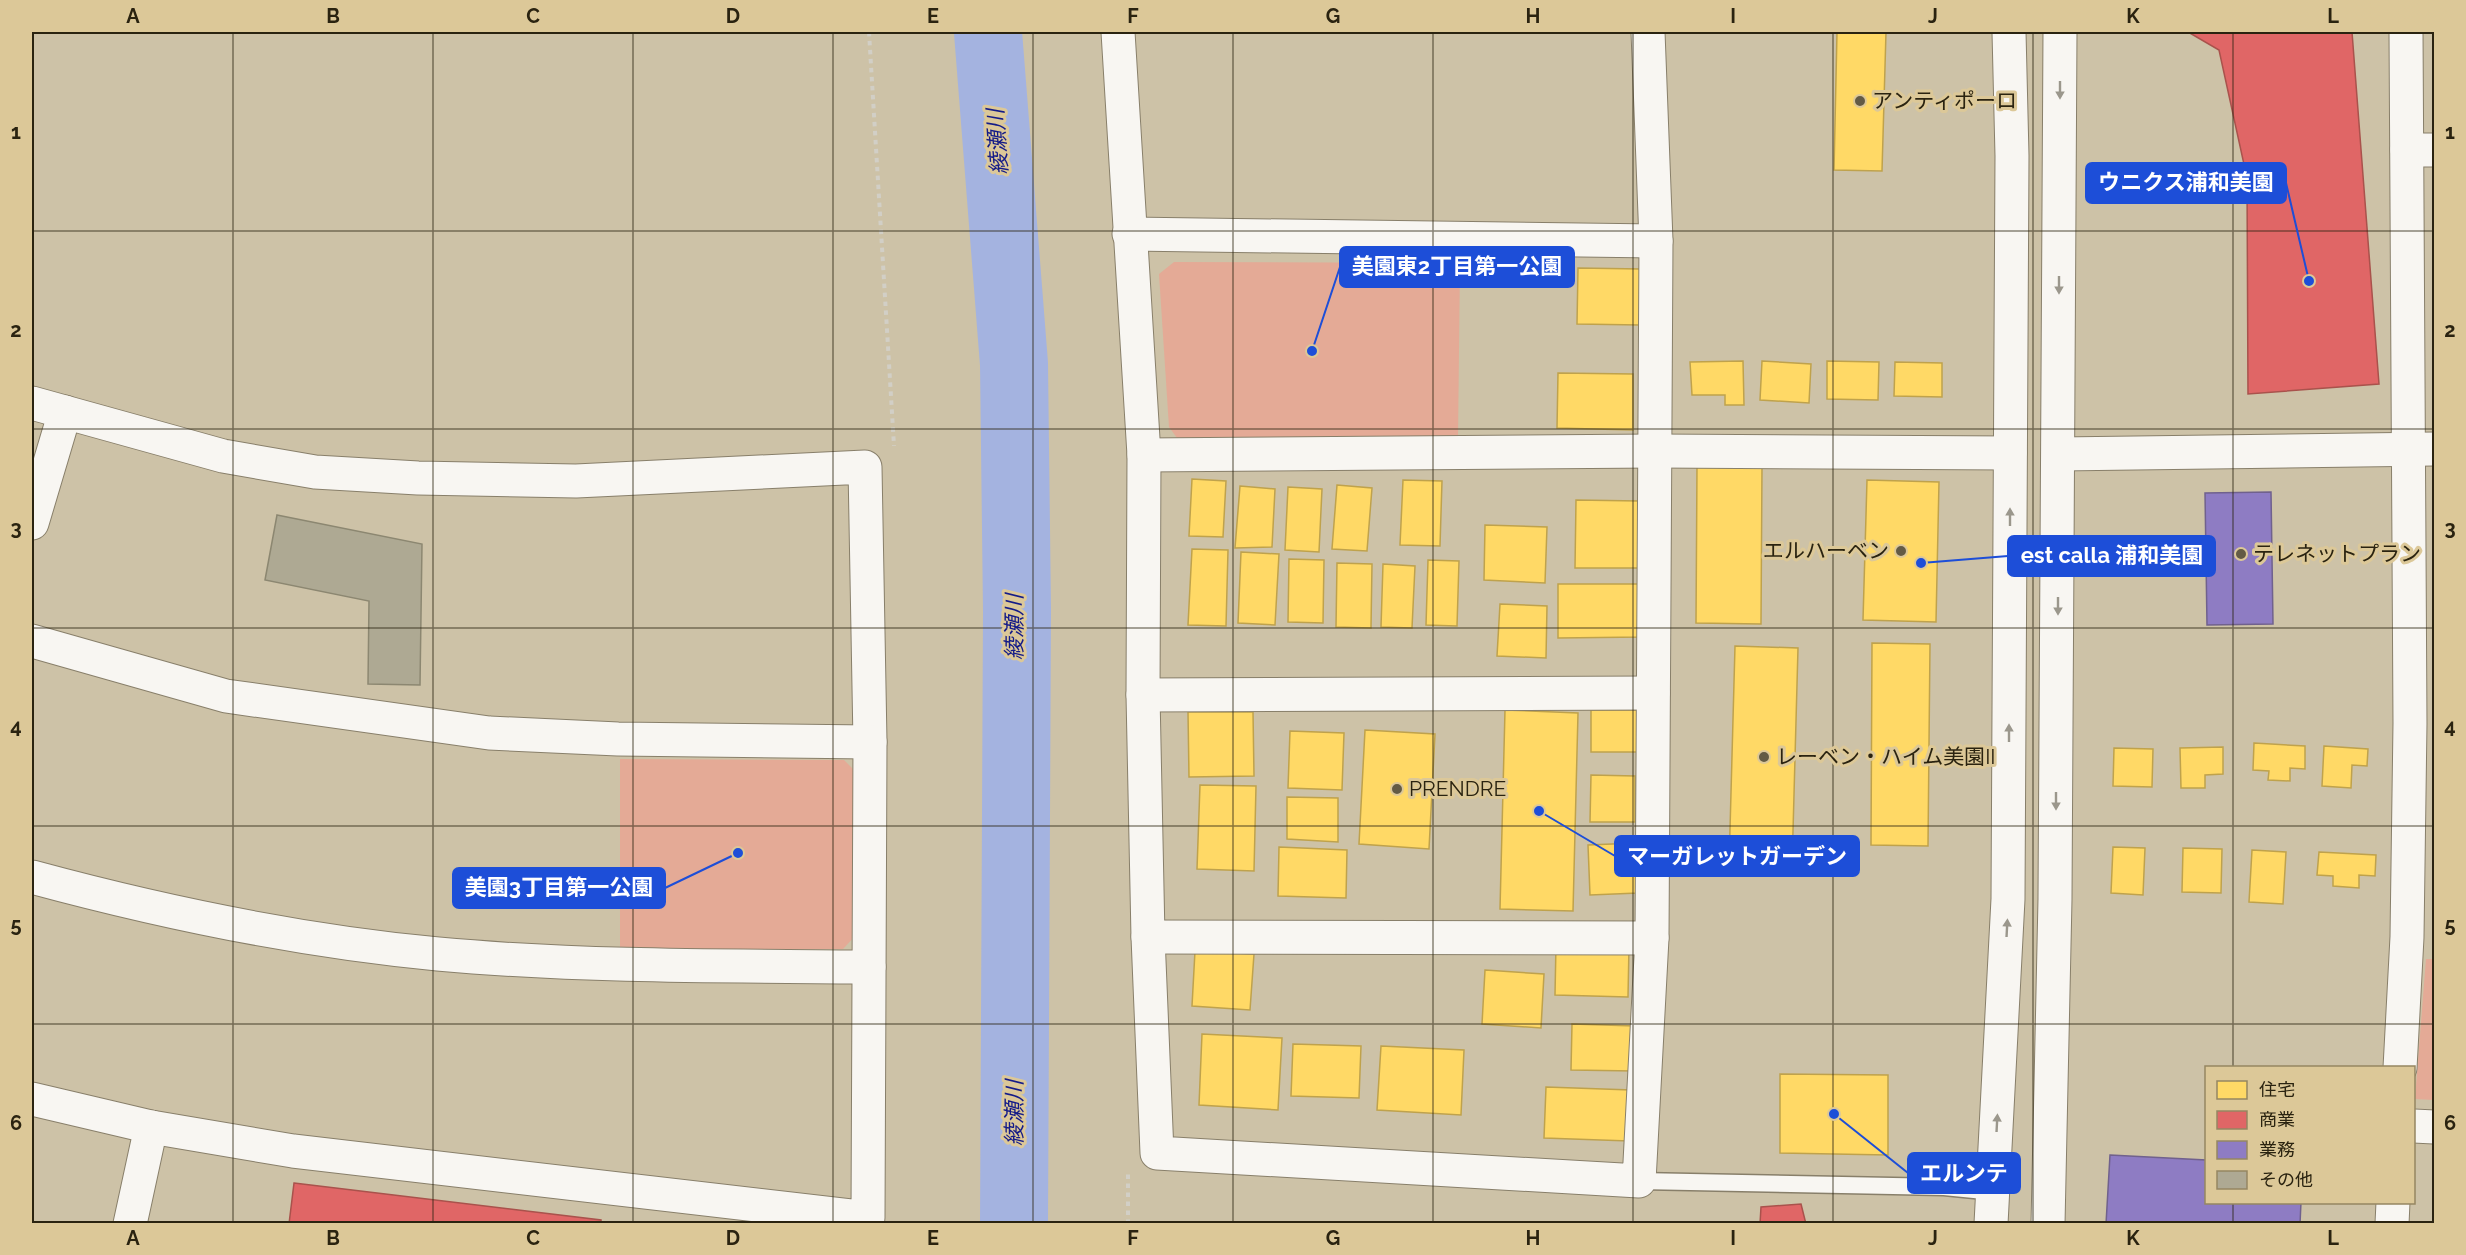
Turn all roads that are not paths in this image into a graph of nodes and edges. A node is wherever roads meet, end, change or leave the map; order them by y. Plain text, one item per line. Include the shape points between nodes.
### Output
1 (1118, 32) edge
2 (1648, 32) edge
3 (2010, 32) edge
4 (2060, 32) edge
5 (2406, 32) edge
6 (2421, 150) edge
7 (1129, 234) junction
8 (1656, 241) junction
9 (32, 403) edge
10 (66, 412) junction
11 (2420, 449) edge
12 (1655, 451) junction
13 (2010, 453) junction
14 (2059, 454) junction
15 (1144, 455) junction
16 (32, 524) edge
17 (32, 641) edge
18 (1653, 693) junction
19 (1143, 695) junction
20 (2422, 723) edge
21 (870, 742) junction
22 (32, 877) edge
23 (1148, 936) junction
24 (2421, 936) edge
25 (1652, 938) junction
26 (869, 967) junction
27 (2400, 1066) edge
28 (32, 1099) edge
29 (2415, 1126) edge
30 (151, 1127) junction
31 (2434, 1127) edge
32 (1639, 1181) junction
33 (2393, 1204) edge
34 (1992, 1208) edge
35 (130, 1224) edge
36 (2048, 1224) edge
37 (2392, 1224) edge

1 - 7 street
2 - 8 street
3 - 13 street
4 -> 14 street
5 - 6 street
6 - 11 street
7 - 8 street
7 - 15 street
8 - 12 street
9 - 10 street
10 - 16 street
10 - 21 street via 223,456 315,472 576,481 865,467
11 - 14 street
11 - 20 street
12 - 13 street
12 - 15 street
12 - 18 street
34 -> 13 street via 2008,899
14 -> 36 street
15 - 19 street
17 - 21 street via 226,696 489,733
18 - 19 street
18 - 25 street
19 - 23 street
20 - 24 street
21 - 26 street
22 - 26 street via 117,900 275,933 437,954 617,966
23 - 25 street
23 - 32 street via 1157,1153
24 - 27 street
25 - 32 street
26 - 30 street via 868,1218 293,1151
28 - 30 street
29 - 31 street
30 - 35 street
32 - 34 lane via 1944,1187
33 - 37 street

